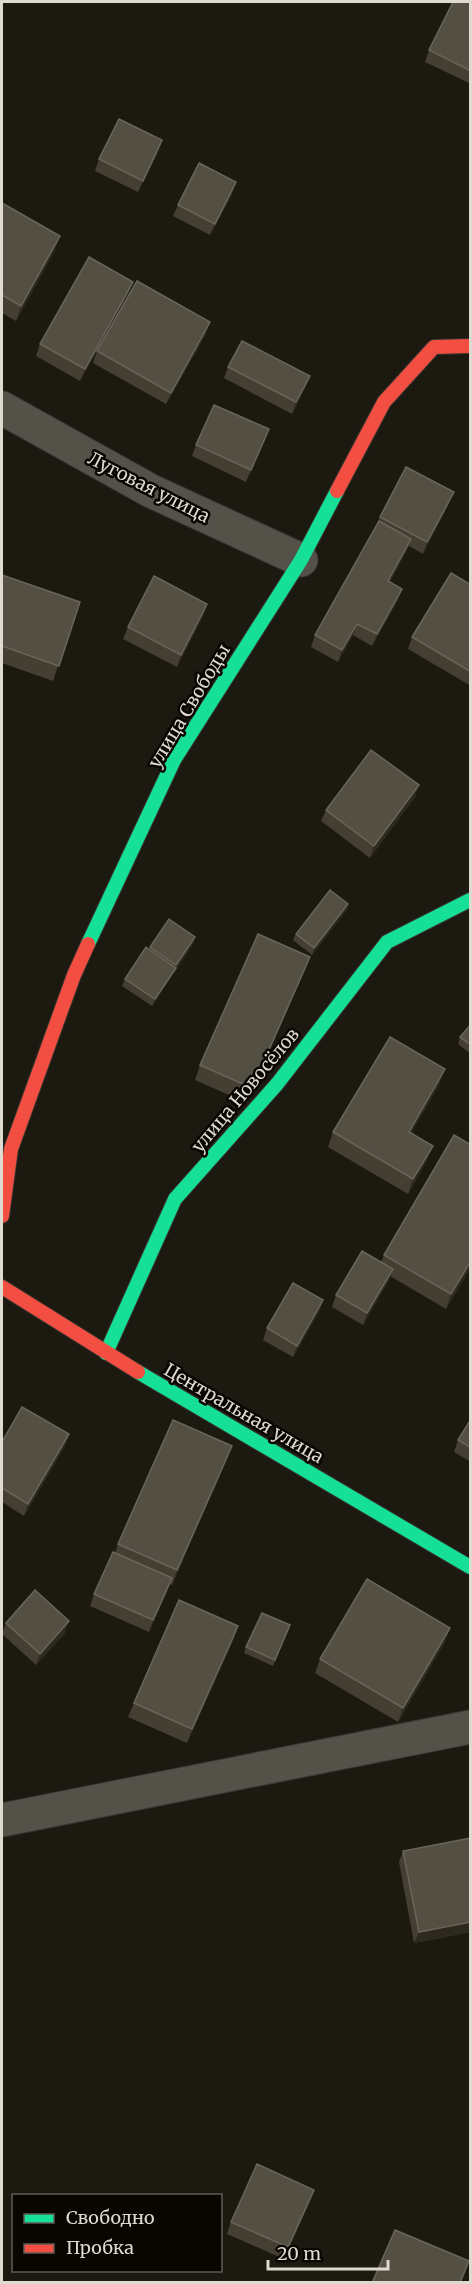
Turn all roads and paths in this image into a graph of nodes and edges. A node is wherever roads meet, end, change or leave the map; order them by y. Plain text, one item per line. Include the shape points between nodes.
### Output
1 (471, 346) edge
2 (2, 408) edge
3 (301, 560) junction
4 (471, 900) edge
5 (2, 1216) edge
6 (2, 1287) edge
7 (106, 1353) junction
8 (471, 1567) edge
9 (471, 1727) edge
10 (2, 1820) edge

1 - 3 street, улица Свободы via 434,347 384,402
2 - 3 street, Луговая улица via 150,491
3 - 5 street, улица Свободы via 174,760 74,975 11,1149
4 - 7 street, улица Новосёлов via 387,942 277,1084 175,1199
6 - 7 street, Центральная улица
7 - 8 street, Центральная улица
9 - 10 street

